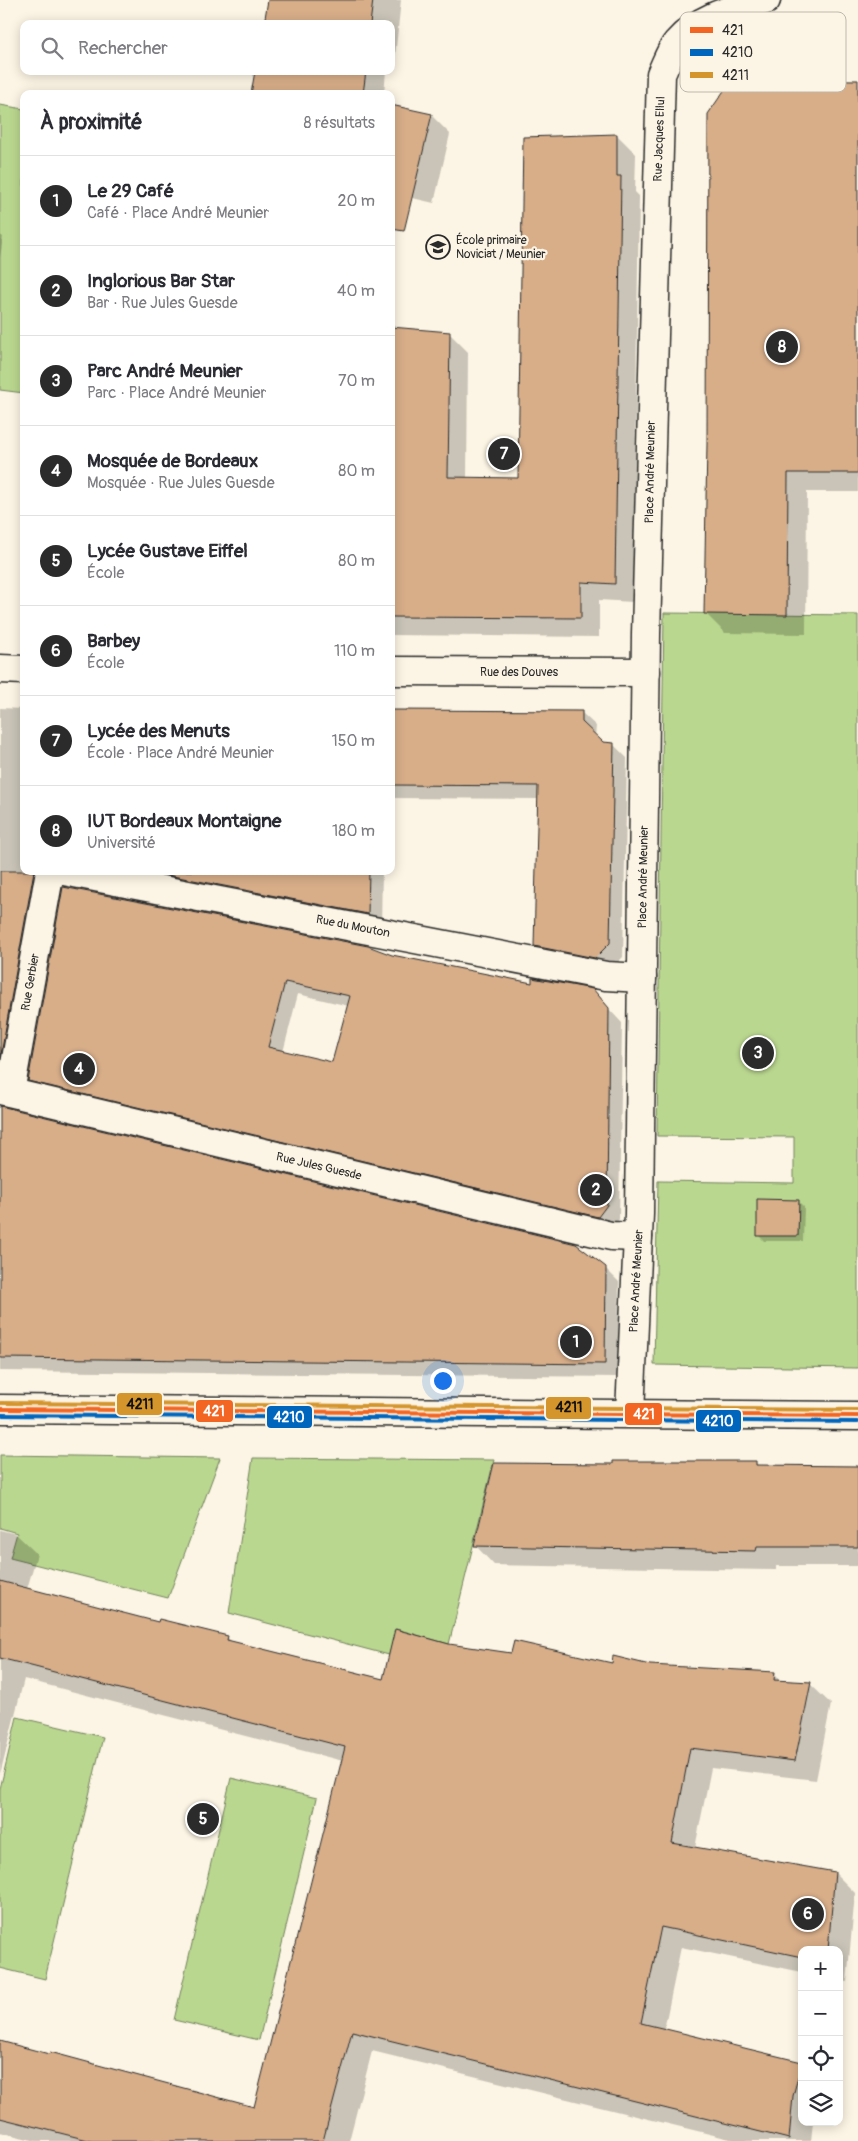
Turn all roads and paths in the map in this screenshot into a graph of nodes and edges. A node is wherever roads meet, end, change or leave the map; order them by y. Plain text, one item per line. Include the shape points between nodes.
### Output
1 (766, 0) edge
2 (725, 12) edge
3 (680, 40) edge
4 (654, 340) joint
5 (0, 670) edge
6 (20, 670) edge
7 (395, 671) edge
8 (646, 672) junction
9 (49, 875) edge
10 (85, 875) edge
11 (642, 978) junction
12 (5, 1091) edge
13 (638, 1236) junction
14 (0, 1409) edge
15 (630, 1413) junction
16 (858, 1416) edge

1 - 2 street, Rue Jacques Ellul
3 - 4 street, Rue Jacques Ellul via 661,74
4 - 8 street, Place André Meunier
5 - 6 street
7 - 8 street, Rue des Douves
8 - 11 street, Place André Meunier
9 - 12 street, Rue Gerbier
10 - 11 street, Rue du Mouton via 606,976
11 - 13 street, Place André Meunier
12 - 13 street, Rue Jules Guesde via 611,1236
13 - 15 street, Place André Meunier
14 - 15 street
15 - 16 street

